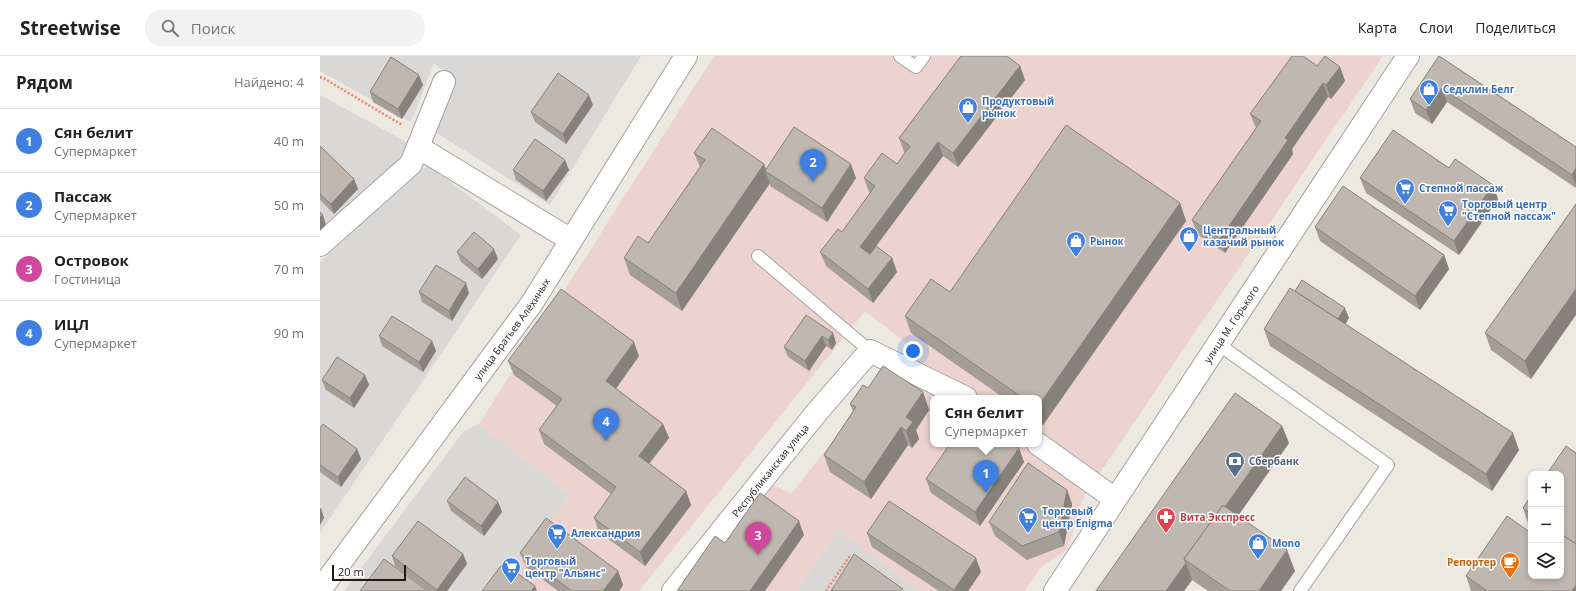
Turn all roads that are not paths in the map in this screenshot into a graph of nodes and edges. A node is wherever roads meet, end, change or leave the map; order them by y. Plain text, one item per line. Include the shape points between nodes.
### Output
1 (686, 56) edge
2 (900, 56) edge
3 (924, 56) edge
4 (1408, 56) edge
5 (444, 82) dead end
6 (418, 147) junction
7 (571, 240) junction
8 (320, 245) edge
9 (758, 256) dead end
10 (1218, 344) junction
11 (870, 351) junction
12 (960, 395) edge
13 (1042, 447) edge
14 (1115, 499) junction
15 (320, 590) edge
16 (673, 591) edge
17 (1055, 591) edge
18 (1300, 591) edge

1 - 7 street, улица Братьев Алёхиных
2 - 3 lane via 916,67
4 - 10 street, улица М. Горького
5 - 6 street
6 - 7 street
6 - 8 street via 411,164
7 - 15 street, улица Братьев Алёхиных via 532,303
9 - 11 lane
10 - 14 street, улица М. Горького
10 - 18 lane via 1388,465
11 - 12 street
11 - 16 street, Республиканская улица via 817,412
13 - 14 street
14 - 17 street, улица М. Горького

